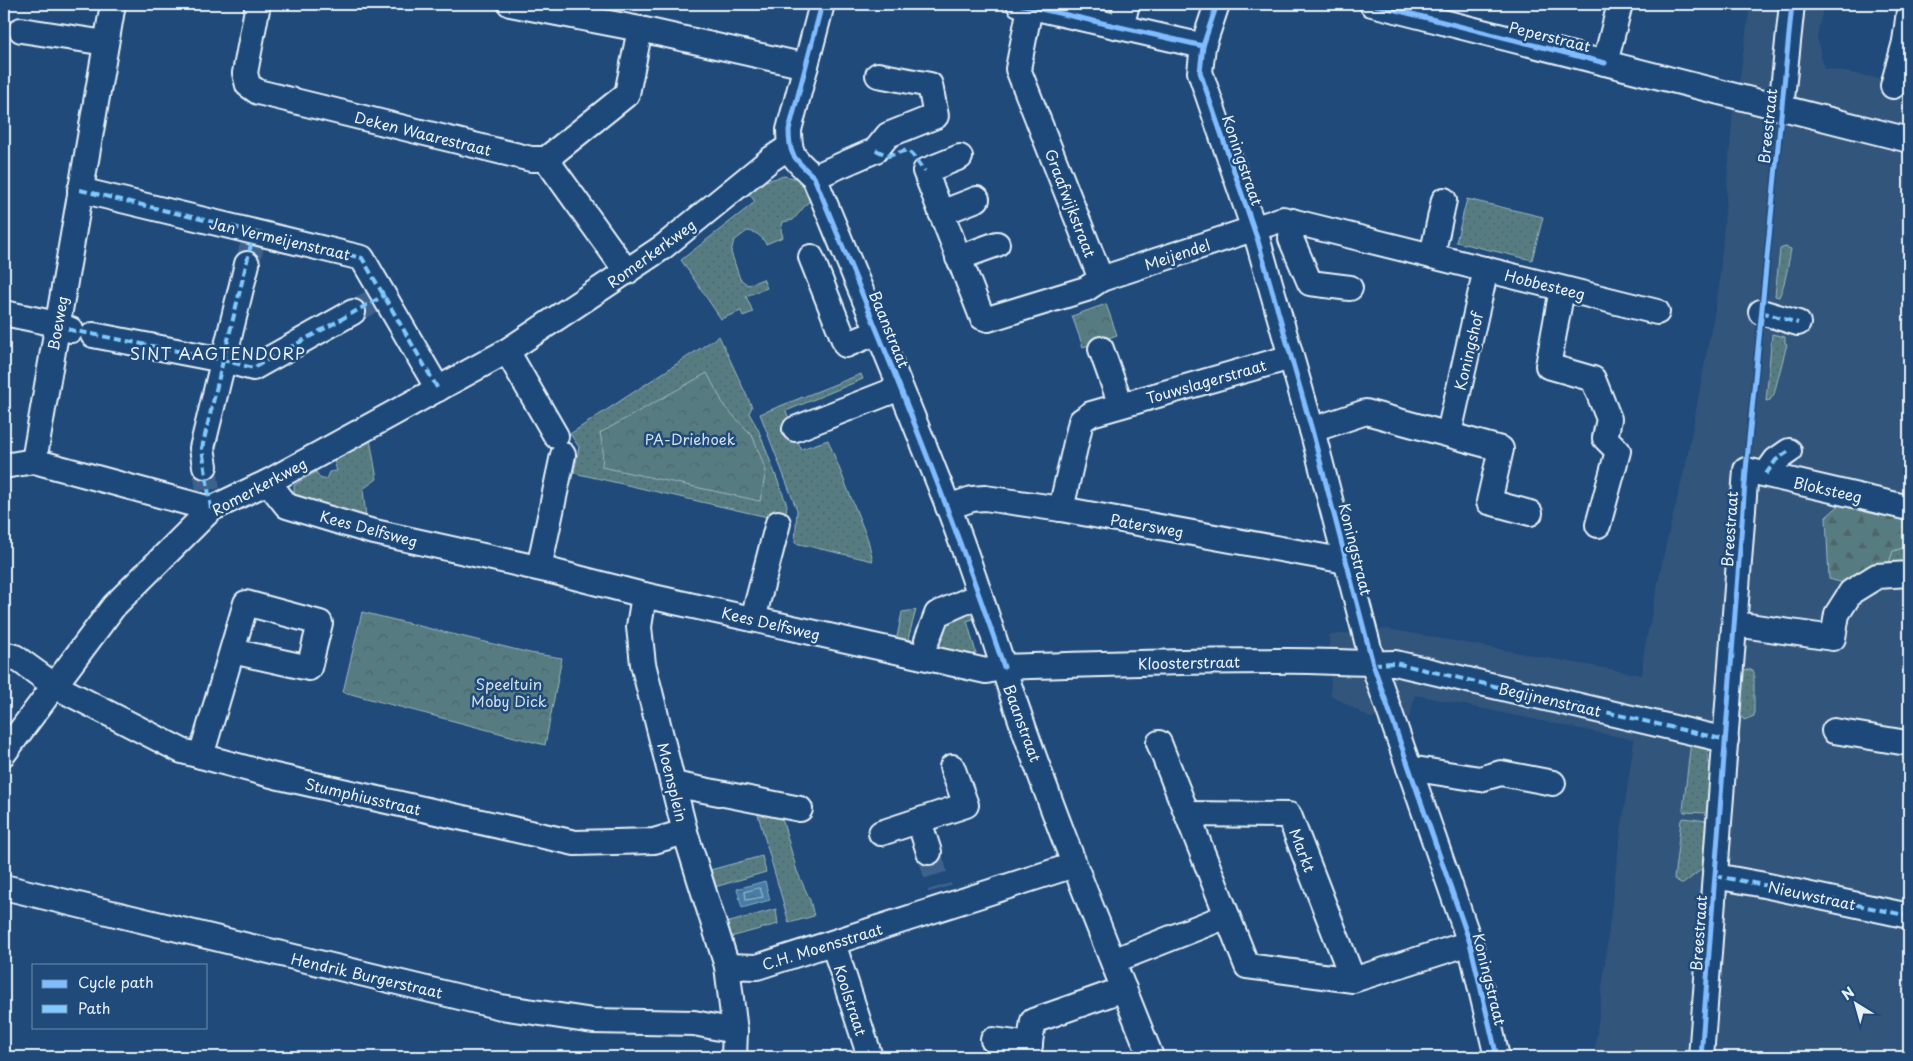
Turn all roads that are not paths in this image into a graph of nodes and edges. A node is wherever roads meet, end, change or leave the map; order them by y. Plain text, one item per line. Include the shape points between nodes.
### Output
1 (113, 4) edge
2 (258, 4) edge
3 (510, 4) edge
4 (822, 4) edge
5 (1127, 4) edge
6 (1217, 4) edge
7 (1372, 4) edge
8 (1620, 4) edge
9 (1792, 4) edge
10 (1024, 5) edge
11 (1909, 11) edge
12 (1121, 27) junction
13 (640, 29) junction
14 (21, 30) dead end
15 (1907, 42) edge
16 (106, 43) junction
17 (1203, 46) junction
18 (1606, 63) junction
19 (806, 66) junction
20 (878, 75) dead end
21 (1893, 86) dead end
22 (1781, 108) junction
23 (1909, 140) edge
24 (789, 147) junction
25 (546, 158) junction
26 (960, 158) dead end
27 (814, 177) junction
28 (80, 190) junction
29 (977, 199) dead end
30 (1444, 200) dead end
31 (941, 213) junction
32 (1292, 221) junction
33 (1253, 228) junction
34 (997, 244) dead end
35 (251, 246) junction
36 (1432, 256) junction
37 (811, 257) dead end
38 (958, 258) junction
39 (1486, 269) junction
40 (627, 272) junction
41 (1101, 279) junction
42 (1350, 288) dead end
43 (1562, 289) junction
44 (370, 303) junction
45 (1657, 312) dead end
46 (1761, 312) dead end
47 (4, 313) edge
48 (1798, 323) dead end
49 (74, 330) junction
50 (878, 332) junction
51 (1101, 349) dead end
52 (507, 351) junction
53 (1291, 357) junction
54 (222, 360) junction
55 (900, 388) junction
56 (438, 389) junction
57 (1122, 405) junction
58 (794, 429) dead end
59 (1312, 430) junction
60 (1449, 433) junction
61 (1789, 452) dead end
62 (34, 461) junction
63 (4, 466) edge
64 (205, 466) tunnel mouth
65 (1756, 472) junction
66 (268, 482) junction
67 (210, 500) junction
68 (948, 507) junction
69 (1909, 508) edge
70 (1061, 509) junction
71 (1530, 513) dead end
72 (778, 522) dead end
73 (1598, 525) dead end
74 (1346, 561) junction
75 (539, 568) junction
76 (1909, 574) edge
77 (644, 595) junction
78 (980, 595) junction
79 (754, 619) junction
80 (1735, 624) junction
81 (927, 640) dead end
82 (232, 651) dead end
83 (4, 654) edge
84 (1373, 664) junction
85 (1004, 668) junction
86 (55, 686) junction
87 (1834, 731) dead end
88 (1726, 740) junction
89 (1909, 741) edge
90 (1159, 743) dead end
91 (4, 753) edge
92 (200, 756) junction
93 (952, 767) dead end
94 (1409, 768) junction
95 (1553, 783) dead end
96 (673, 784) junction
97 (800, 808) dead end
98 (1187, 814) junction
99 (919, 821) junction
100 (685, 832) junction
101 (881, 834) dead end
102 (929, 852) tunnel mouth
103 (1074, 865) junction
104 (1715, 876) junction
105 (4, 888) edge
106 (1227, 916) junction
107 (1909, 916) edge
108 (833, 943) junction
109 (1470, 943) junction
110 (1113, 961) junction
111 (727, 966) junction
112 (1353, 980) junction
113 (1124, 989) junction
114 (735, 1032) junction
115 (992, 1040) dead end
116 (1029, 1051) edge
117 (734, 1057) edge
118 (868, 1057) edge
119 (1151, 1057) edge
120 (1497, 1057) edge
121 (1701, 1057) edge

1 - 16 street, Boeweg
2 - 25 street, Deken Waarestraat via 245,73 248,85 258,92 531,159
3 - 13 street
4 - 19 street
5 - 12 street
6 - 17 street
7 - 18 street, Peperstraat
8 - 18 street
9 - 22 street, Breestraat
10 - 12 street
10 - 41 street, Graafwijkstraat via 1018,69
11 - 15 street
12 - 17 street
13 - 19 street
13 - 25 street via 627,94
14 - 16 street
15 - 21 street
16 - 28 street, Boeweg
17 - 33 street, Koningstraat via 1200,72
18 - 22 street, Peperstraat
19 - 24 street via 789,130
20 - 27 street via 930,85 936,116 888,135 876,150
22 - 23 street, Peperstraat
24 - 27 street, Baanstraat via 797,161
24 - 40 street, Romerkerkweg
25 - 40 street
26 - 31 street via 925,171
27 - 50 street, Baanstraat
28 - 35 street, Jan Vermeijenstraat
28 - 49 street, Boeweg
29 - 31 street
30 - 36 street
31 - 38 street
32 - 33 street, Hobbesteeg via 1283,219
32 - 36 street, Hobbesteeg
32 - 42 street via 1290,239 1310,283
33 - 41 street, Meijendel
33 - 53 street, Koningstraat
34 - 38 street
35 - 44 street, Jan Vermeijenstraat via 362,258
35 - 54 street
36 - 39 street, Hobbesteeg
37 - 50 street, Baanstraat via 846,345
38 - 41 street via 982,317 988,319 1086,289
39 - 43 street, Hobbesteeg
39 - 60 street, Koningshof
40 - 52 street, Romerkerkweg
43 - 45 street, Hobbesteeg
43 - 73 street via 1548,366 1593,379 1609,419 1606,438 1618,451
44 - 54 street via 253,368
44 - 56 street, Jan Vermeijenstraat
46 - 48 street
47 - 49 street
49 - 54 street
49 - 62 street, Boeweg
50 - 55 street, Baanstraat
51 - 57 street
52 - 56 street, Romerkerkweg
52 - 75 street via 559,446
53 - 57 street, Touwslagerstraat
53 - 59 street, Koningstraat
54 - 64 street via 202,448
55 - 58 street
55 - 68 street, Baanstraat
56 - 66 street, Romerkerkweg
57 - 70 street, Touwslagerstraat via 1091,414 1081,421
59 - 60 street via 1366,412
59 - 74 street, Koningstraat
60 - 71 street via 1501,449 1489,502
61 - 65 street
62 - 63 street
62 - 67 street
65 - 69 street, Bloksteeg
65 - 80 street, Breestraat
66 - 67 street, Romerkerkweg
66 - 75 street, Kees Delfsweg via 287,506 370,531
67 - 86 street, Romerkerkweg via 114,606
68 - 70 street, Patersweg via 985,498
68 - 78 street, Baanstraat
70 - 74 street, Patersweg
72 - 79 street
74 - 84 street, Koningstraat
75 - 77 street, Kees Delfsweg
76 - 80 street via 1878,576 1851,592 1837,614 1834,638
77 - 79 street, Kees Delfsweg
77 - 96 street, Moensplein via 639,627 643,664
78 - 81 street via 936,614
78 - 85 street, Baanstraat
79 - 85 street, Kees Delfsweg via 986,671
80 - 88 street, Breestraat
82 - 92 street
83 - 86 street, Stumphiusstraat via 15,657
84 - 85 street, Kloosterstraat via 1293,660 1187,661
84 - 88 street, Begijnenstraat via 1395,663
84 - 94 street, Koningstraat
85 - 103 street, Baanstraat
86 - 91 street, Romerkerkweg
86 - 92 street, Stumphiusstraat via 182,751
87 - 89 street
88 - 104 street, Breestraat
90 - 98 street
92 - 100 street, Stumphiusstraat via 275,776 575,843 654,841
93 - 99 street via 966,805
94 - 95 street via 1480,779 1501,773
94 - 109 street, Koningstraat
96 - 97 street
96 - 100 street, Moensplein
98 - 106 street
98 - 112 street, Markt via 1289,815
99 - 101 street
99 - 102 street
100 - 111 street, Moensplein
103 - 108 street, C.H. Moensstraat via 943,898
103 - 110 street, Baanstraat
104 - 107 street, Nieuwstraat
104 - 121 street, Breestraat
105 - 114 street, Hendrik Burgerstraat via 502,1007 593,1021 694,1023
106 - 110 street
106 - 112 street via 1247,966
108 - 111 street, C.H. Moensstraat via 757,967
108 - 118 street, Koolstraat
109 - 112 street
109 - 120 street, Koningstraat
110 - 113 street, Baanstraat
111 - 114 street
113 - 116 street via 1033,1021
113 - 119 street, Baanstraat
114 - 117 street
115 - 116 street

